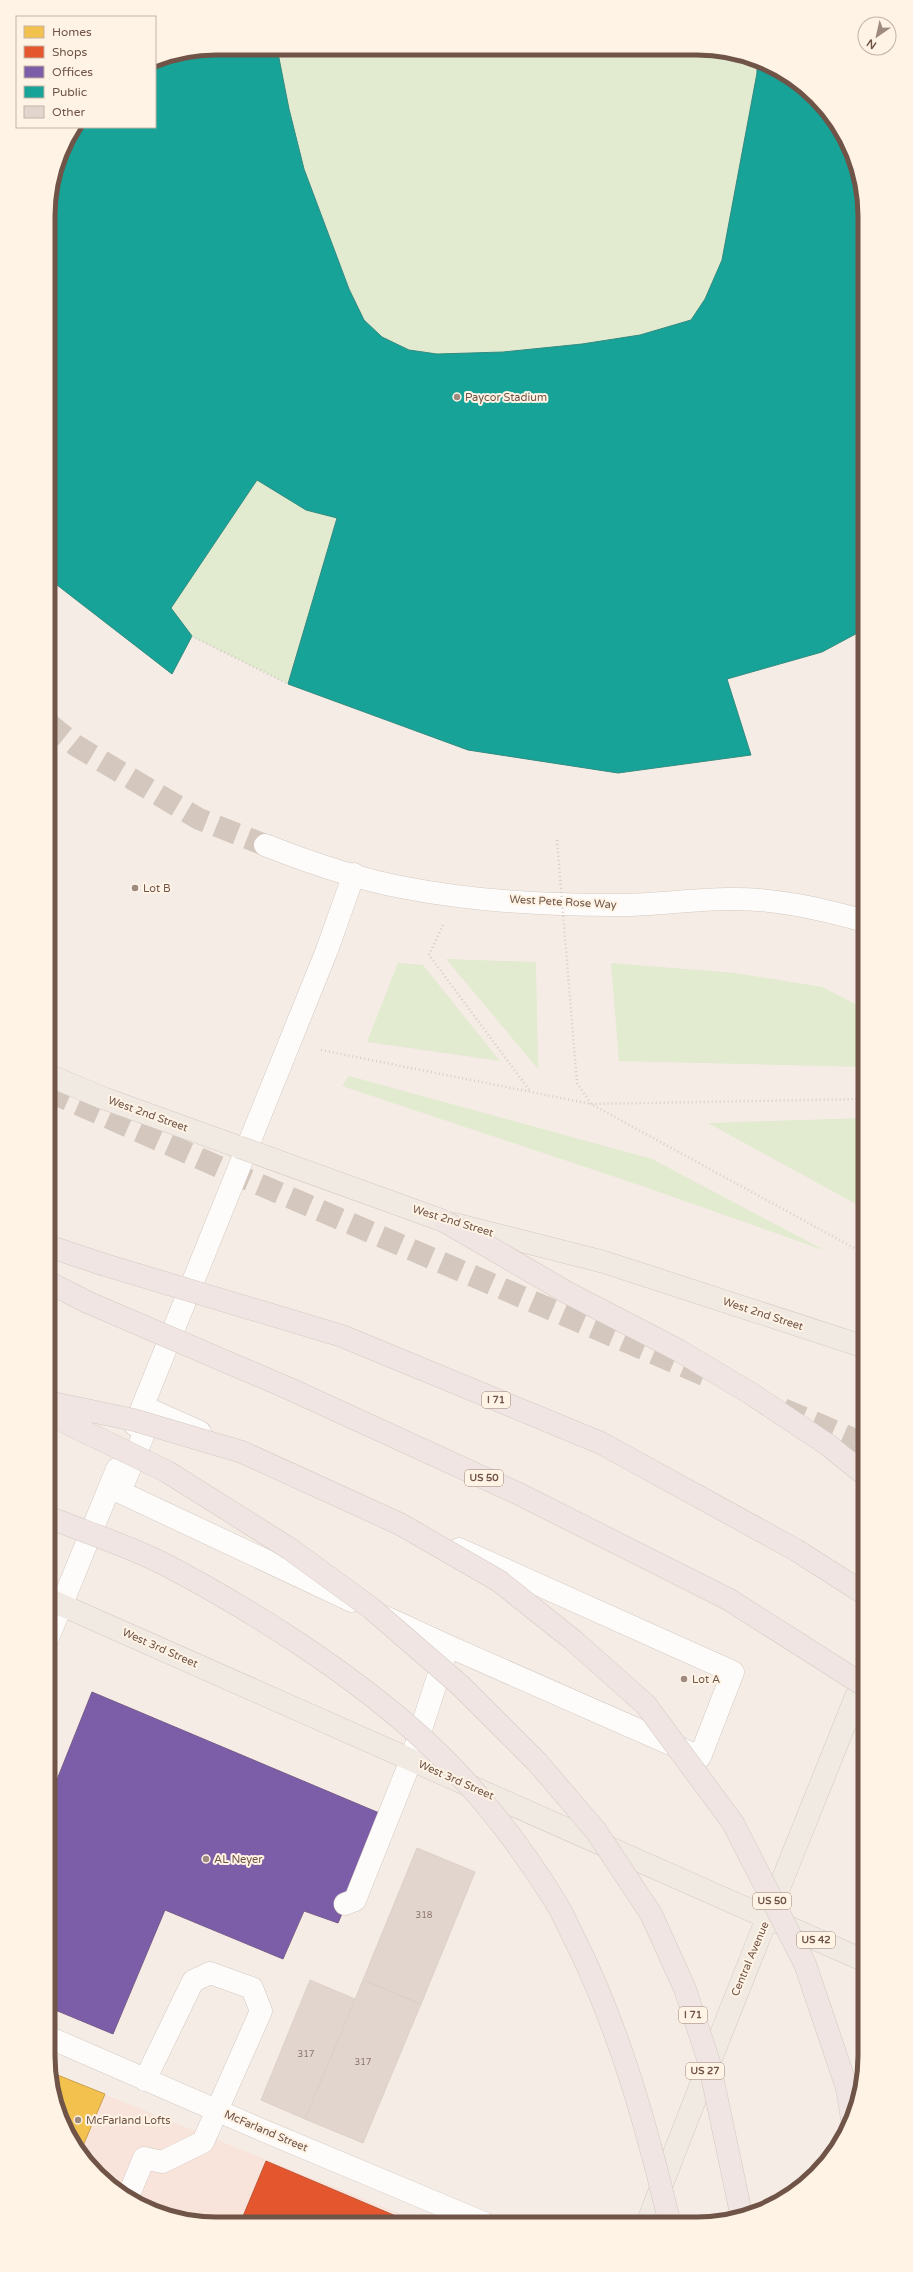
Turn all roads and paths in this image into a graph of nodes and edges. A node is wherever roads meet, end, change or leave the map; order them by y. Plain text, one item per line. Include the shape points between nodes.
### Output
1 (192, 636) dead end
2 (288, 684) dead end
3 (557, 840) dead end
4 (266, 845) tunnel mouth
5 (354, 874) junction
6 (455, 895) junction
7 (858, 919) edge
8 (288, 1045) junction
9 (55, 1077) edge
10 (530, 1091) junction
11 (858, 1099) edge
12 (591, 1104) junction
13 (444, 1221) junction
14 (55, 1248) edge
15 (858, 1250) edge
16 (55, 1286) edge
17 (858, 1345) edge
18 (55, 1403) edge
19 (55, 1417) edge
20 (858, 1469) edge
21 (55, 1520) edge
22 (858, 1590) edge
23 (55, 1602) edge
24 (448, 1646) junction
25 (858, 1682) edge
26 (858, 1692) edge
27 (412, 1760) junction
28 (345, 1904) dead end
29 (767, 1919) junction
30 (858, 1958) edge
31 (55, 2040) edge
32 (146, 2080) junction
33 (850, 2106) edge
34 (216, 2110) junction
35 (130, 2192) edge
36 (741, 2211) edge
37 (470, 2217) edge
38 (650, 2217) edge
39 (668, 2217) edge

1 - 2 path
3 - 12 path, bridge via 577,1083
4 - 5 street, West Pete Rose Way
5 - 6 street, West Pete Rose Way via 405,888
5 - 8 street via 327,950
6 - 7 street, West Pete Rose Way via 614,905 731,899 781,902
6 - 10 path via 429,955
8 - 10 path via 358,1056
8 - 23 street
9 - 13 main road, West 2nd Street, bridge via 103,1098
10 - 12 path
11 - 12 path
12 - 15 path
13 - 17 main road, West 2nd Street, bridge via 604,1262
13 - 20 highway, bridge via 568,1293 678,1350 750,1393 828,1445
14 - 22 highway, I 71, bridge via 342,1336 601,1444 796,1550
16 - 25 highway, US 50, bridge via 517,1493 728,1599
18 - 33 highway, US 50, bridge via 134,1420 242,1452 400,1524 499,1580 624,1685 646,1705 733,1823 805,1964 847,2088
19 - 36 highway, I 71, bridge via 166,1471 290,1549 371,1608 461,1686 537,1762 596,1831 654,1921 685,1989 709,2062
21 - 39 highway, bridge via 162,1563 274,1628 358,1686 407,1725 461,1778 510,1834 548,1890 585,1962 627,2063 646,2125
23 - 27 main road, West 3rd Street
24 - 24 street via 700,1757 733,1672 153,1411 120,1492
24 - 27 street
26 - 29 main road, Central Avenue / US 27
27 - 28 street via 355,1900
27 - 29 main road, West 3rd Street
29 - 30 main road, West 3rd Street / US 42
29 - 38 main road, Central Avenue / US 27 via 742,1976
31 - 32 street, McFarland Street
32 - 34 street, McFarland Street
32 - 34 street via 193,1981 210,1973 252,1988 261,2011
34 - 35 street via 203,2142 162,2162 144,2158
34 - 37 street, McFarland Street

